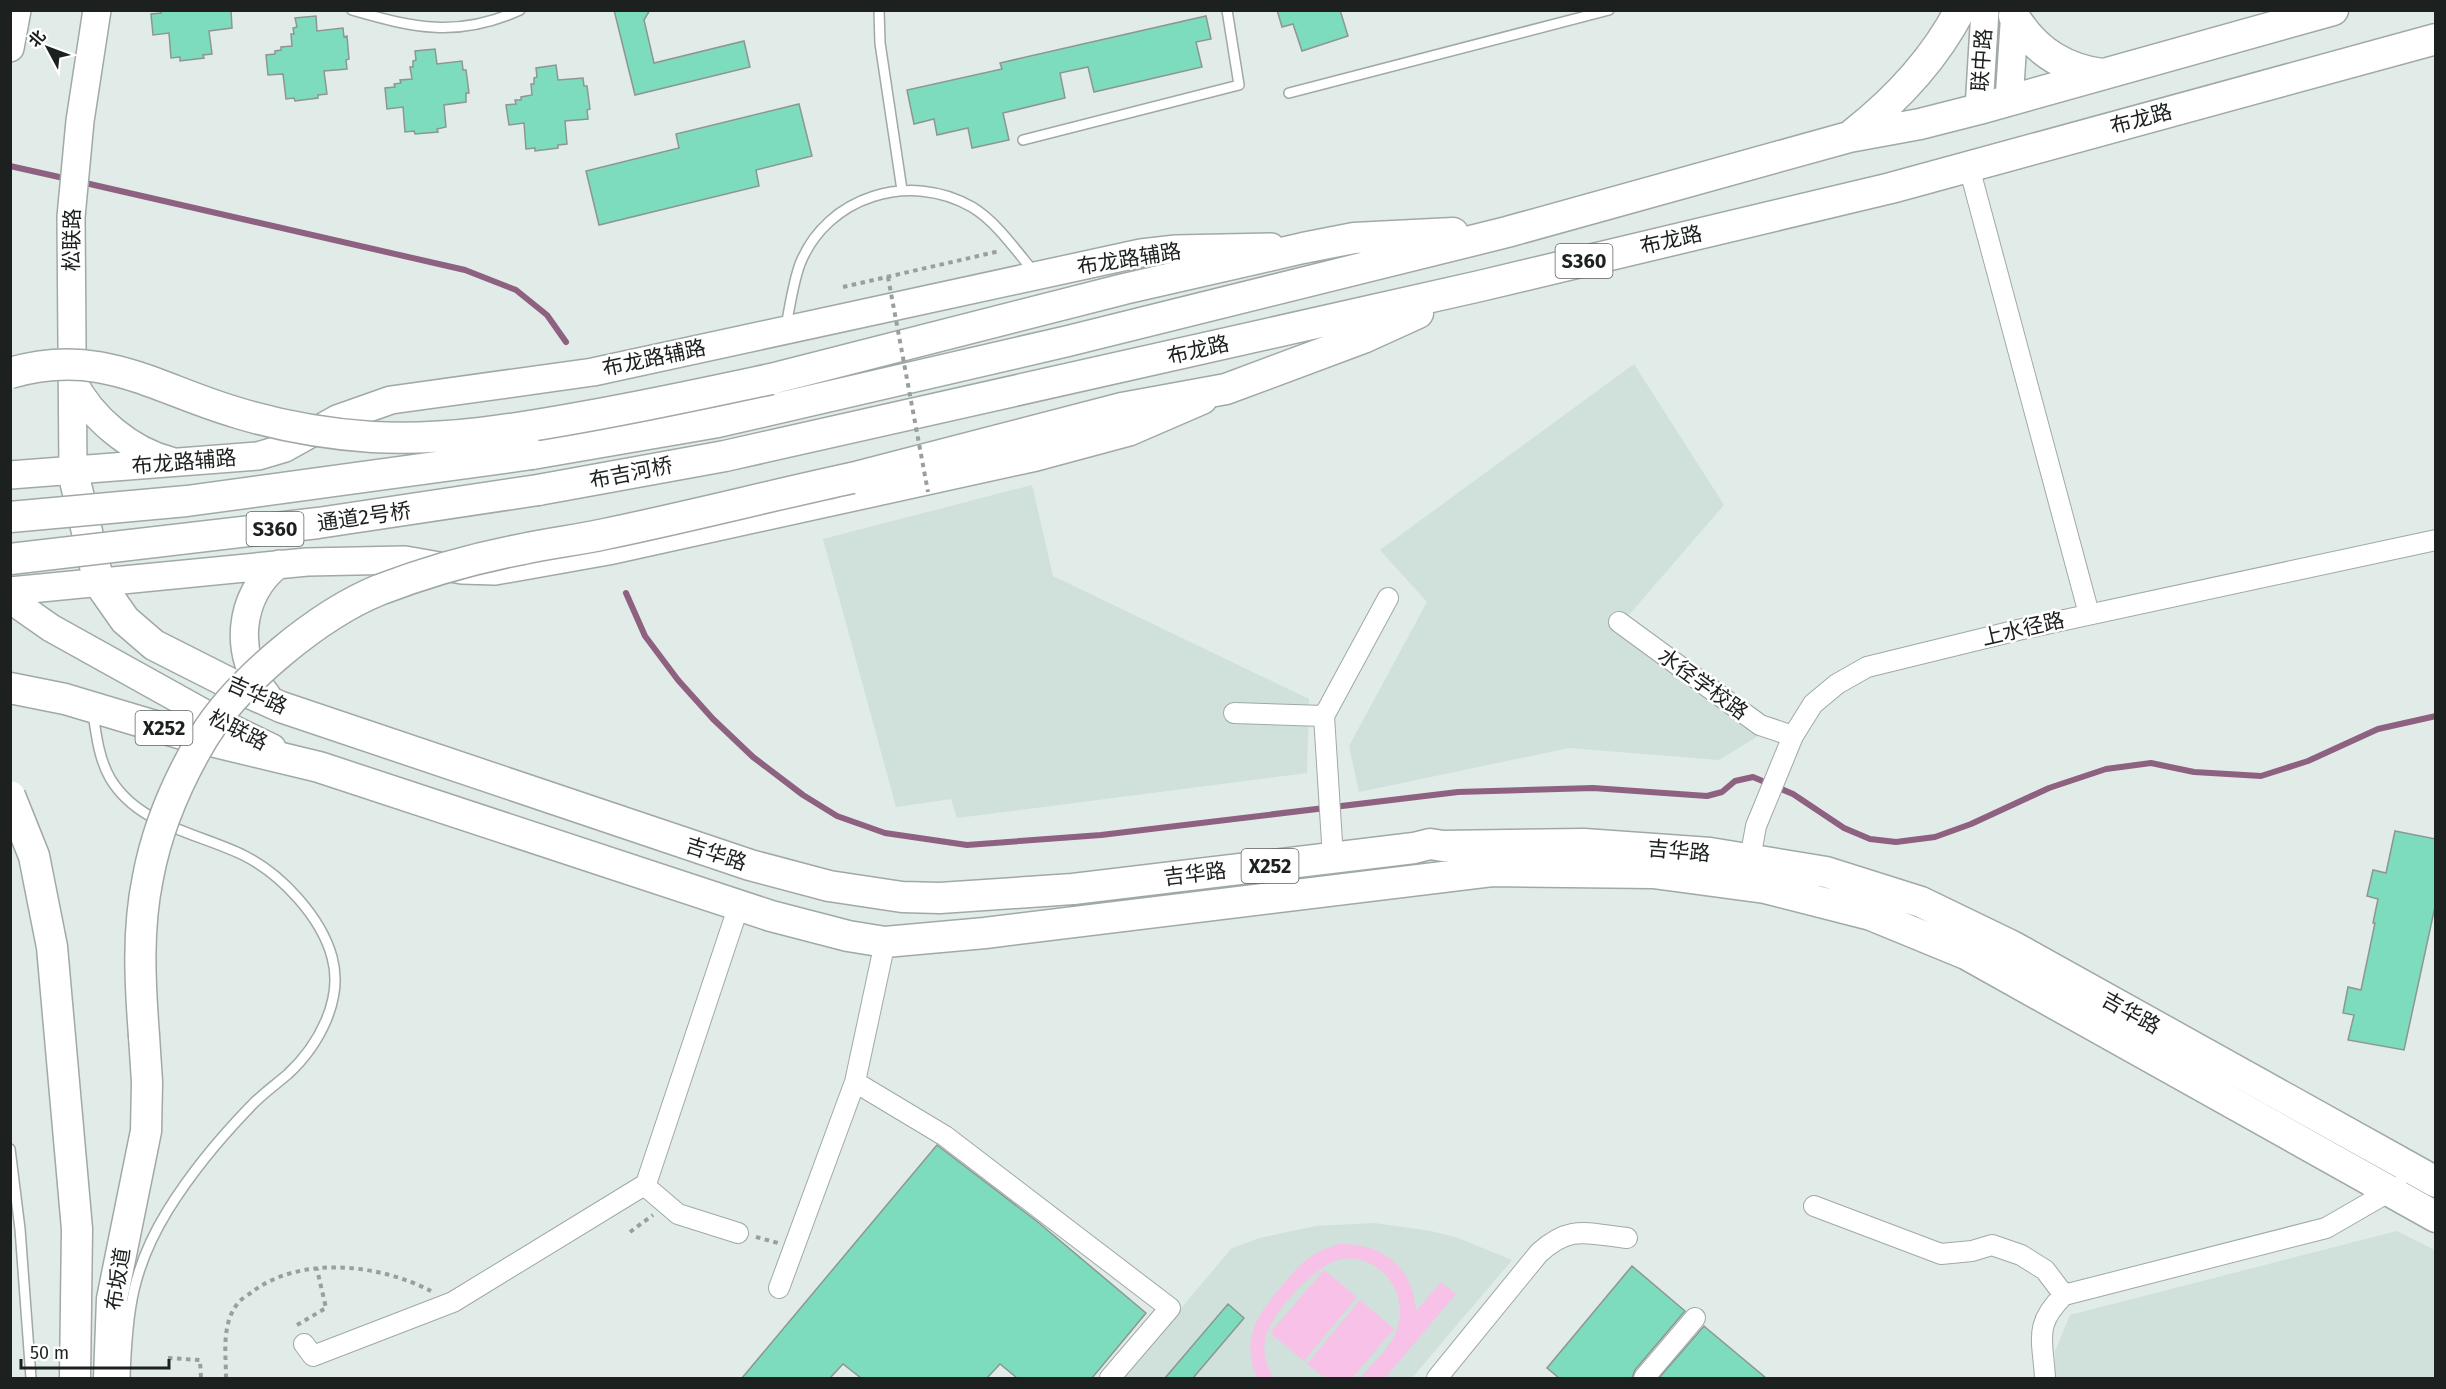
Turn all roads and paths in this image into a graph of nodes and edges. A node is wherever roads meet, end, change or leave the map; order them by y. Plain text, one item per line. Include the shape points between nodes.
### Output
1 (17, 10) edge
2 (97, 10) edge
3 (352, 10) edge
4 (520, 10) edge
5 (879, 10) edge
6 (1227, 10) edge
7 (1609, 10) edge
8 (1960, 10) edge
9 (1985, 10) edge
10 (2333, 10) edge
11 (2014, 13) edge
12 (2436, 39) edge
13 (10, 48) edge
14 (2105, 74) junction
15 (1289, 93) dead end
16 (2009, 101) junction
17 (1979, 109) junction
18 (1849, 137) junction
19 (1023, 140) dead end
20 (1969, 166) junction
21 (902, 190) junction
22 (1507, 232) junction
23 (1014, 248) junction
24 (1302, 248) junction
25 (1037, 274) junction
26 (888, 277) junction
27 (1480, 286) junction
28 (843, 287) dead end
29 (785, 330) junction
30 (10, 372) edge
31 (73, 381) junction
32 (1226, 389) junction
33 (718, 422) joint
34 (532, 454) joint
35 (725, 456) joint
36 (178, 462) junction
37 (73, 472) junction
38 (10, 476) edge
39 (538, 490) joint
40 (928, 492) dead end
41 (10, 517) edge
42 (2436, 540) edge
43 (10, 559) edge
44 (279, 564) junction
45 (99, 583) junction
46 (10, 591) edge
47 (1388, 598) dead end
48 (2089, 614) junction
49 (1619, 622) dead end
50 (10, 688) edge
51 (92, 707) junction
52 (281, 707) junction
53 (1234, 713) dead end
54 (1324, 716) junction
55 (1789, 742) junction
56 (319, 767) junction
57 (10, 796) edge
58 (1333, 858) junction
59 (1747, 873) junction
60 (739, 905) junction
61 (885, 942) junction
62 (855, 1082) junction
63 (10, 1149) edge
64 (2428, 1178) edge
65 (644, 1185) junction
66 (2390, 1191) junction
67 (668, 1204) junction
68 (1814, 1206) dead end
69 (2436, 1216) edge
70 (630, 1232) dead end
71 (738, 1233) joint
72 (1627, 1238) dead end
73 (794, 1247) junction
74 (317, 1269) junction
75 (779, 1288) dead end
76 (2064, 1295) junction
77 (453, 1302) junction
78 (1695, 1318) dead end
79 (300, 1335) joint
80 (168, 1358) dead end
81 (31, 1378) edge
82 (75, 1378) edge
83 (109, 1378) edge
84 (125, 1378) edge
85 (201, 1378) edge
86 (226, 1378) edge
87 (1110, 1378) edge
88 (1437, 1378) edge
89 (1644, 1378) edge
90 (2045, 1378) edge

1 - 13 main road
2 - 31 main road, 松联路 via 80,121 71,217
3 - 4 lane via 399,24 447,29 475,26
5 - 21 lane via 880,43
6 - 19 lane via 1239,85
7 - 15 lane
8 - 18 main road via 1918,73 1874,118
9 - 17 main road, 联中路
10 - 14 main road, 布龙路 / S360
11 - 14 main road via 2027,36 2045,53 2073,68
11 - 16 main road, 联中路
12 - 20 main road, 布龙路 / S360
14 - 16 main road, 布龙路 / S360
16 - 17 main road, 布龙路 / S360
17 - 18 main road, 布龙路 / S360
18 - 22 main road, 布龙路 / S360
20 - 27 main road, 布龙路 / S360
20 - 48 street
21 - 23 lane via 946,195 973,208
21 - 29 lane via 859,200 834,216 814,238 800,264
22 - 24 main road via 1392,234
22 - 33 main road, 布龙路 / S360 via 1057,344
23 - 25 lane
23 - 26 path
24 - 25 main road, 布龙路辅路 via 1176,249
24 - 30 main road, bridge via 771,379 541,425 439,438 335,433 266,421 104,367 47,364
25 - 29 main road, 布龙路辅路
26 - 28 path
26 - 40 path, bridge
27 - 32 main road, 布坂道 via 1363,338
27 - 35 main road, 布龙路 / S360
29 - 36 main road, 布龙路辅路 via 593,372 391,400 337,419 272,453
31 - 36 main road via 82,400 117,433 149,453
31 - 37 main road, 松联路
32 - 44 main road via 1129,432 1081,446 608,551 495,571 462,570 405,560
32 - 83 main road, 布坂道, bridge via 1122,408 852,478 438,570 377,591 293,642 248,682 204,736 166,814 148,876 140,937 146,1131 112,1299
33 - 34 main road, 布吉河桥 / S360
34 - 41 main road, 通道2号桥 / S360, bridge via 198,499
35 - 39 main road, 布吉河桥 / S360
36 - 37 main road, 布龙路辅路
37 - 38 main road, 布龙路辅路
37 - 45 main road, 吉华路 / X252
39 - 43 main road, 通道2号桥 / S360, bridge via 318,523
42 - 48 street, 上水径路
44 - 45 main road
44 - 52 main road via 263,578 252,596 244,644 255,679
45 - 46 main road
45 - 52 main road, 吉华路 / X252 via 124,620 154,645
46 - 56 main road, 松联路 via 21,607 60,633 229,727
47 - 54 street
48 - 55 street, 上水径路 via 1867,667 1813,704
49 - 55 street, 水径学校路
50 - 51 main road, 吉华路 / X252
51 - 56 main road, 吉华路 / X252
51 - 84 lane via 98,745 110,778 129,801 148,816 246,857 284,884 316,921 332,958 334,997 321,1035 290,1072 251,1106 168,1209 150,1242 130,1299
52 - 58 main road, 吉华路 / X252 via 740,862 863,892 902,897 979,897
53 - 54 street
54 - 58 street
55 - 59 street, 上水径路 via 1756,826
56 - 60 main road, 吉华路 / X252
57 - 82 main road, bridge via 33,856 52,947 76,1229
58 - 59 main road, 吉华路 / X252 via 1430,844 1584,844 1710,853
59 - 61 main road, 吉华路 / X252 via 1492,871
59 - 64 main road, 吉华路 / X252 via 1826,872 1921,902 2012,946
59 - 66 main road, 吉华路 / X252 via 1765,888 1871,915 1966,954
60 - 61 main road, 吉华路 / X252 via 807,927
60 - 65 street
61 - 62 street
62 - 73 street
62 - 87 street via 945,1136 1170,1308
63 - 81 lane
64 - 66 street
65 - 67 street
65 - 77 street
66 - 69 main road, 吉华路 / X252
66 - 76 street via 2326,1228
67 - 70 path
67 - 71 street via 678,1214
68 - 76 street via 1941,1254 1992,1245 2001,1248 2044,1270
71 - 73 path
72 - 88 street via 1571,1232 1554,1240 1539,1253
73 - 75 street
74 - 77 path via 358,1269 416,1283
74 - 79 path via 326,1308
74 - 86 path via 265,1282 238,1303 226,1328
76 - 90 street via 2049,1310 2042,1325
77 - 79 street via 313,1356
78 - 89 street
80 - 85 path via 200,1360

